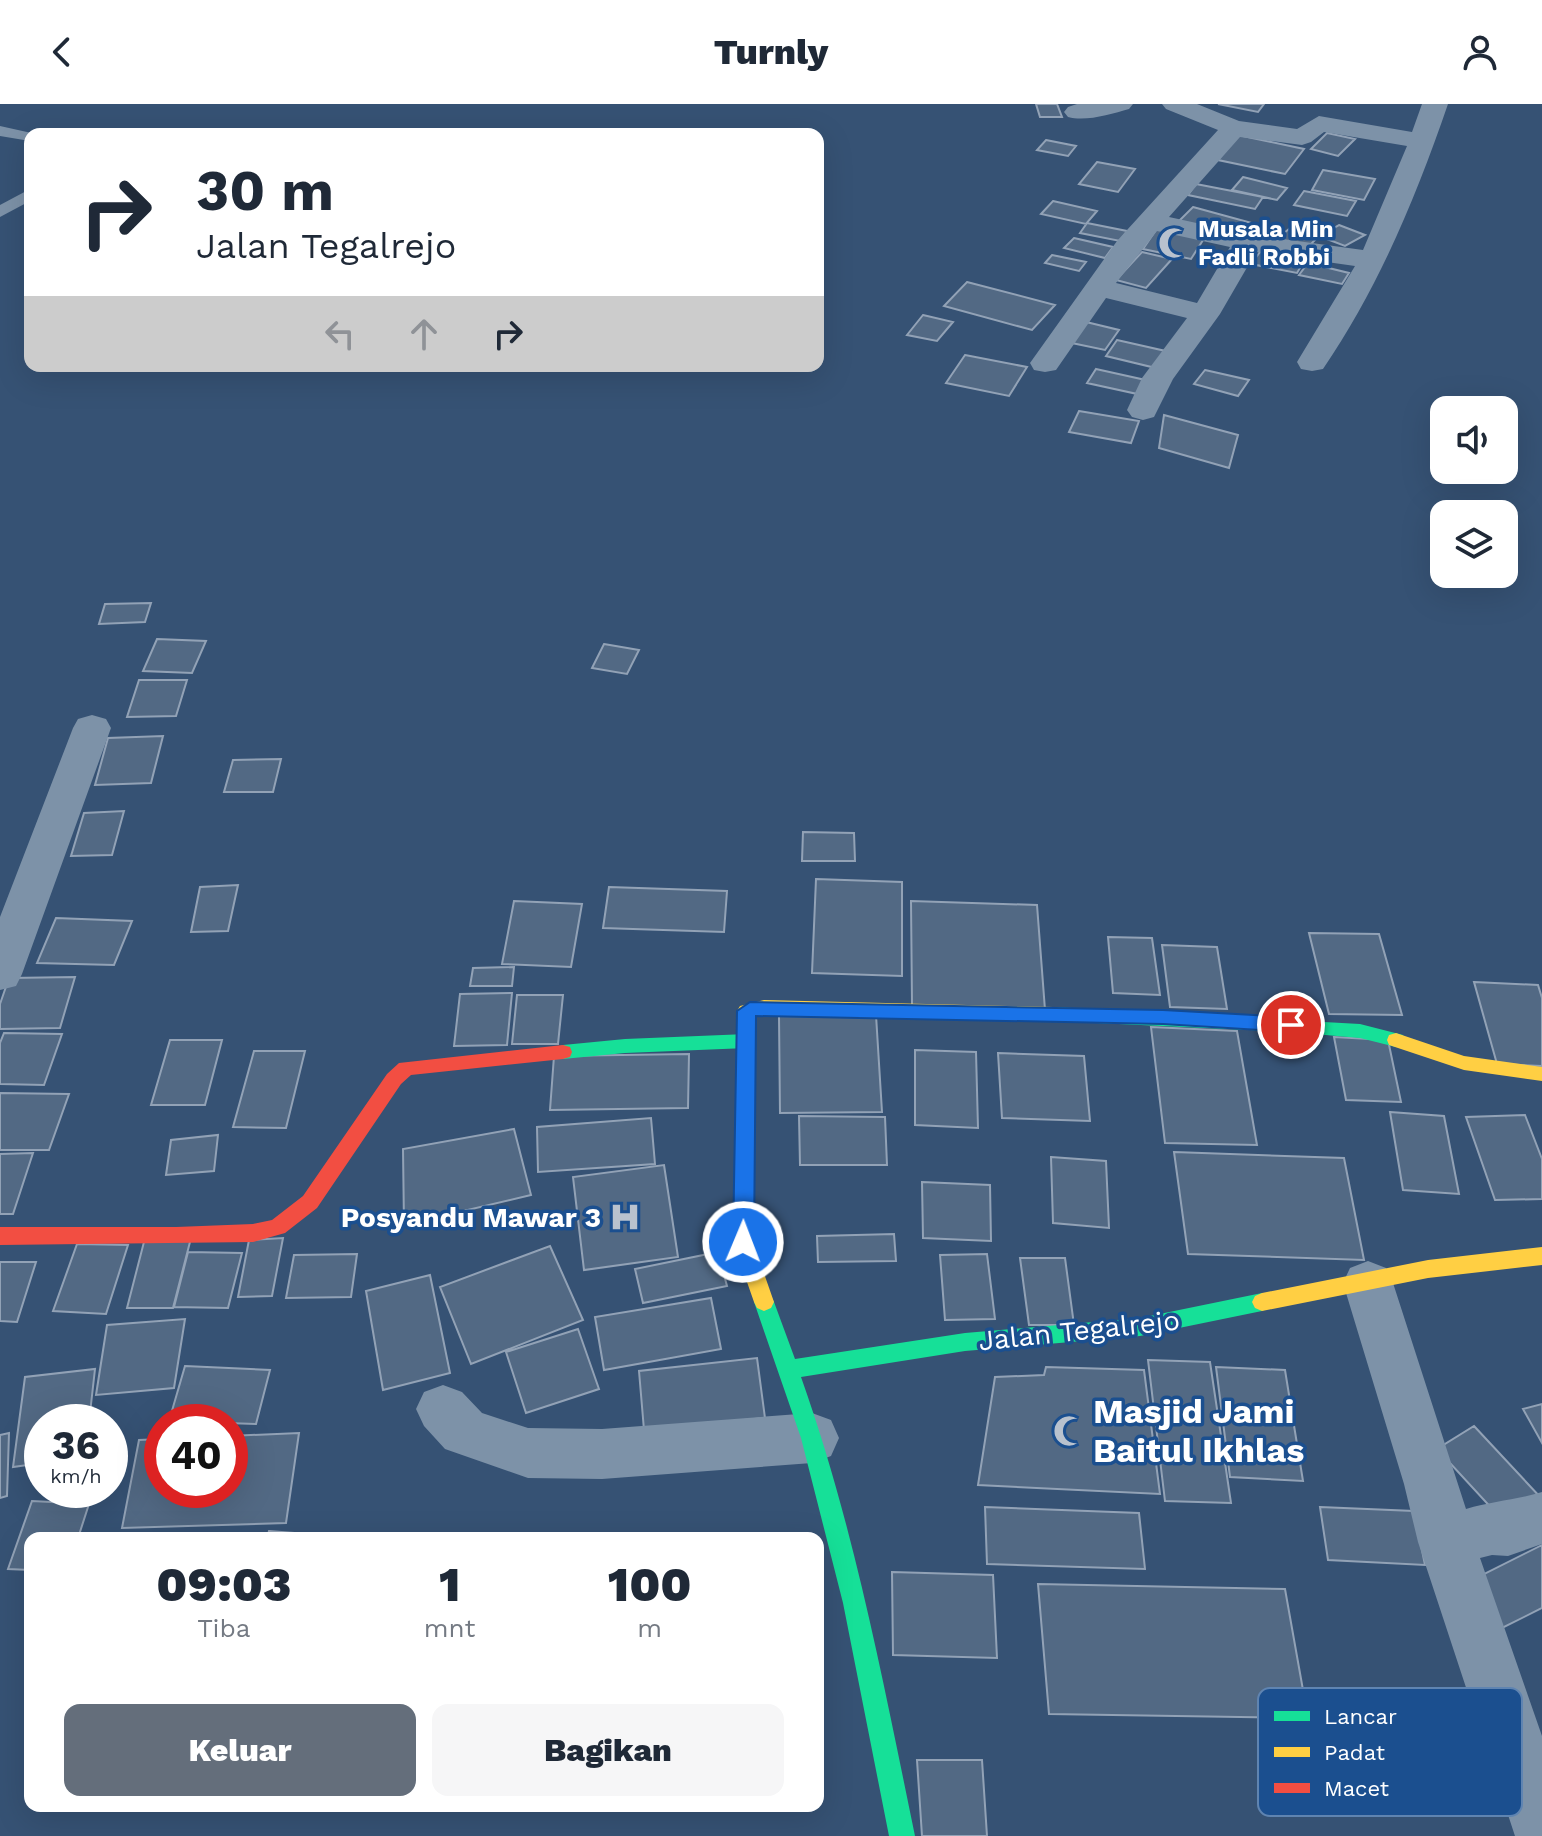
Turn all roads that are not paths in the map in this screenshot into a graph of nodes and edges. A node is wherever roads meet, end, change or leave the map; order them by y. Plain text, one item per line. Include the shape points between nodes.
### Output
1 (1120, 104) edge
2 (1175, 104) edge
3 (1425, 108) edge
4 (1077, 112) dead end
5 (1234, 128) junction
6 (0, 131) edge
7 (24, 135) edge
8 (1421, 141) junction
9 (24, 198) edge
10 (0, 212) edge
11 (1150, 221) junction
12 (1247, 242) junction
13 (1373, 260) junction
14 (1096, 287) junction
15 (1205, 314) junction
16 (1312, 362) dead end
17 (1045, 363) dead end
18 (1143, 410) dead end
19 (92, 728) dead end
20 (0, 974) edge
21 (747, 1041) junction
22 (1542, 1074) edge
23 (0, 1236) edge
24 (1542, 1256) edge
25 (1368, 1283) junction
26 (789, 1369) junction
27 (443, 1409) dead end
28 (812, 1438) junction
29 (1542, 1518) edge
30 (1446, 1542) junction
31 (1495, 1688) edge
32 (1522, 1767) edge
33 (1542, 1826) edge
34 (902, 1836) edge

1 - 4 street
2 - 5 street
3 - 8 street
5 - 8 street via 1302,137 1319,124
5 - 11 street
6 - 7 lane
8 - 13 street
9 - 10 lane
11 - 12 street
11 - 14 street
12 - 13 street
12 - 15 street
13 - 16 street
14 - 15 street
14 - 17 street
15 - 18 street via 1158,378
19 - 20 street
21 - 22 street via 746,1011 764,1007 1163,1017 1360,1031 1464,1063
21 - 23 street via 625,1046 406,1068 310,1202 278,1227 176,1236
21 - 26 street via 743,1242
24 - 25 street, Jalan Tegalrejo via 1428,1269
25 - 26 street, Jalan Tegalrejo via 1140,1327 965,1342
25 - 30 street
26 - 28 street
27 - 28 street via 464,1432 528,1453 602,1454
28 - 34 street via 855,1603
29 - 30 street
30 - 31 street
32 - 33 street

